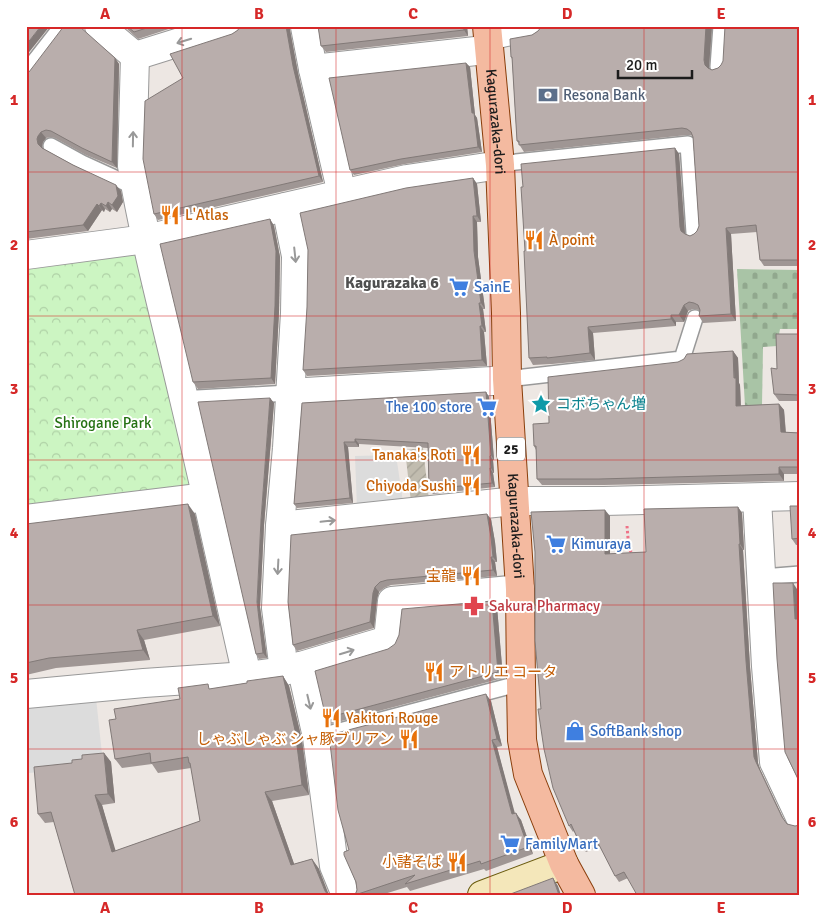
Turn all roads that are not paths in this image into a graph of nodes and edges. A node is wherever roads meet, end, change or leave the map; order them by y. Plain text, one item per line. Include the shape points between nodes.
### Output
1 (62, 26) edge
2 (99, 26) edge
3 (230, 26) edge
4 (533, 26) edge
5 (721, 26) edge
6 (305, 27) edge
7 (488, 37) edge
8 (135, 56) junction
9 (718, 67) edge
10 (313, 69) junction
11 (26, 72) edge
12 (51, 146) edge
13 (500, 165) junction
14 (135, 182) junction
15 (342, 194) junction
16 (286, 207) junction
17 (694, 233) edge
18 (146, 239) junction
19 (26, 255) edge
20 (695, 318) edge
21 (507, 379) junction
22 (289, 393) junction
23 (180, 399) junction
24 (800, 496) edge
25 (207, 497) junction
26 (757, 498) junction
27 (514, 501) junction
28 (26, 519) edge
29 (280, 526) junction
30 (800, 574) edge
31 (762, 576) junction
32 (520, 589) junction
33 (292, 669) junction
34 (247, 676) junction
35 (521, 683) junction
36 (26, 694) edge
37 (317, 737) junction
38 (800, 817) edge
39 (564, 864) junction
40 (346, 895) edge
41 (482, 895) edge
42 (581, 895) edge

1 - 11 lane
2 - 8 street
3 -> 8 street
4 - 7 street
5 - 9 lane
6 - 10 street
7 - 10 street via 476,51
7 - 13 main road, Kagurazaka-dori / 25
14 -> 8 street via 132,166
10 - 15 street
12 - 14 lane via 128,184
13 - 15 street
13 - 17 lane via 688,144
13 - 21 main road, Kagurazaka-dori / 25
14 - 18 street
15 - 16 street
16 - 18 street
16 -> 22 street via 296,256
18 - 19 street
18 - 23 street
20 - 21 lane via 682,359
21 - 22 street
21 - 27 main road, Kagurazaka-dori / 25
22 - 23 lane
22 - 29 street
23 - 25 street
24 - 26 street
25 - 28 street
25 - 34 street
26 - 27 street
26 - 31 street
29 -> 27 street
27 - 32 main road, Kagurazaka-dori / 25
29 -> 33 street via 276,608
30 - 31 lane
31 - 38 street via 774,762
33 -> 32 street via 388,640 392,601
32 - 35 main road, Kagurazaka-dori / 25
33 - 34 street
33 -> 37 street
34 - 36 street
35 - 37 lane
35 - 39 main road, Kagurazaka-dori / 25 via 522,740 528,774
37 - 40 street via 334,866
39 - 41 street
39 - 42 main road, Kagurazaka-dori / 25

